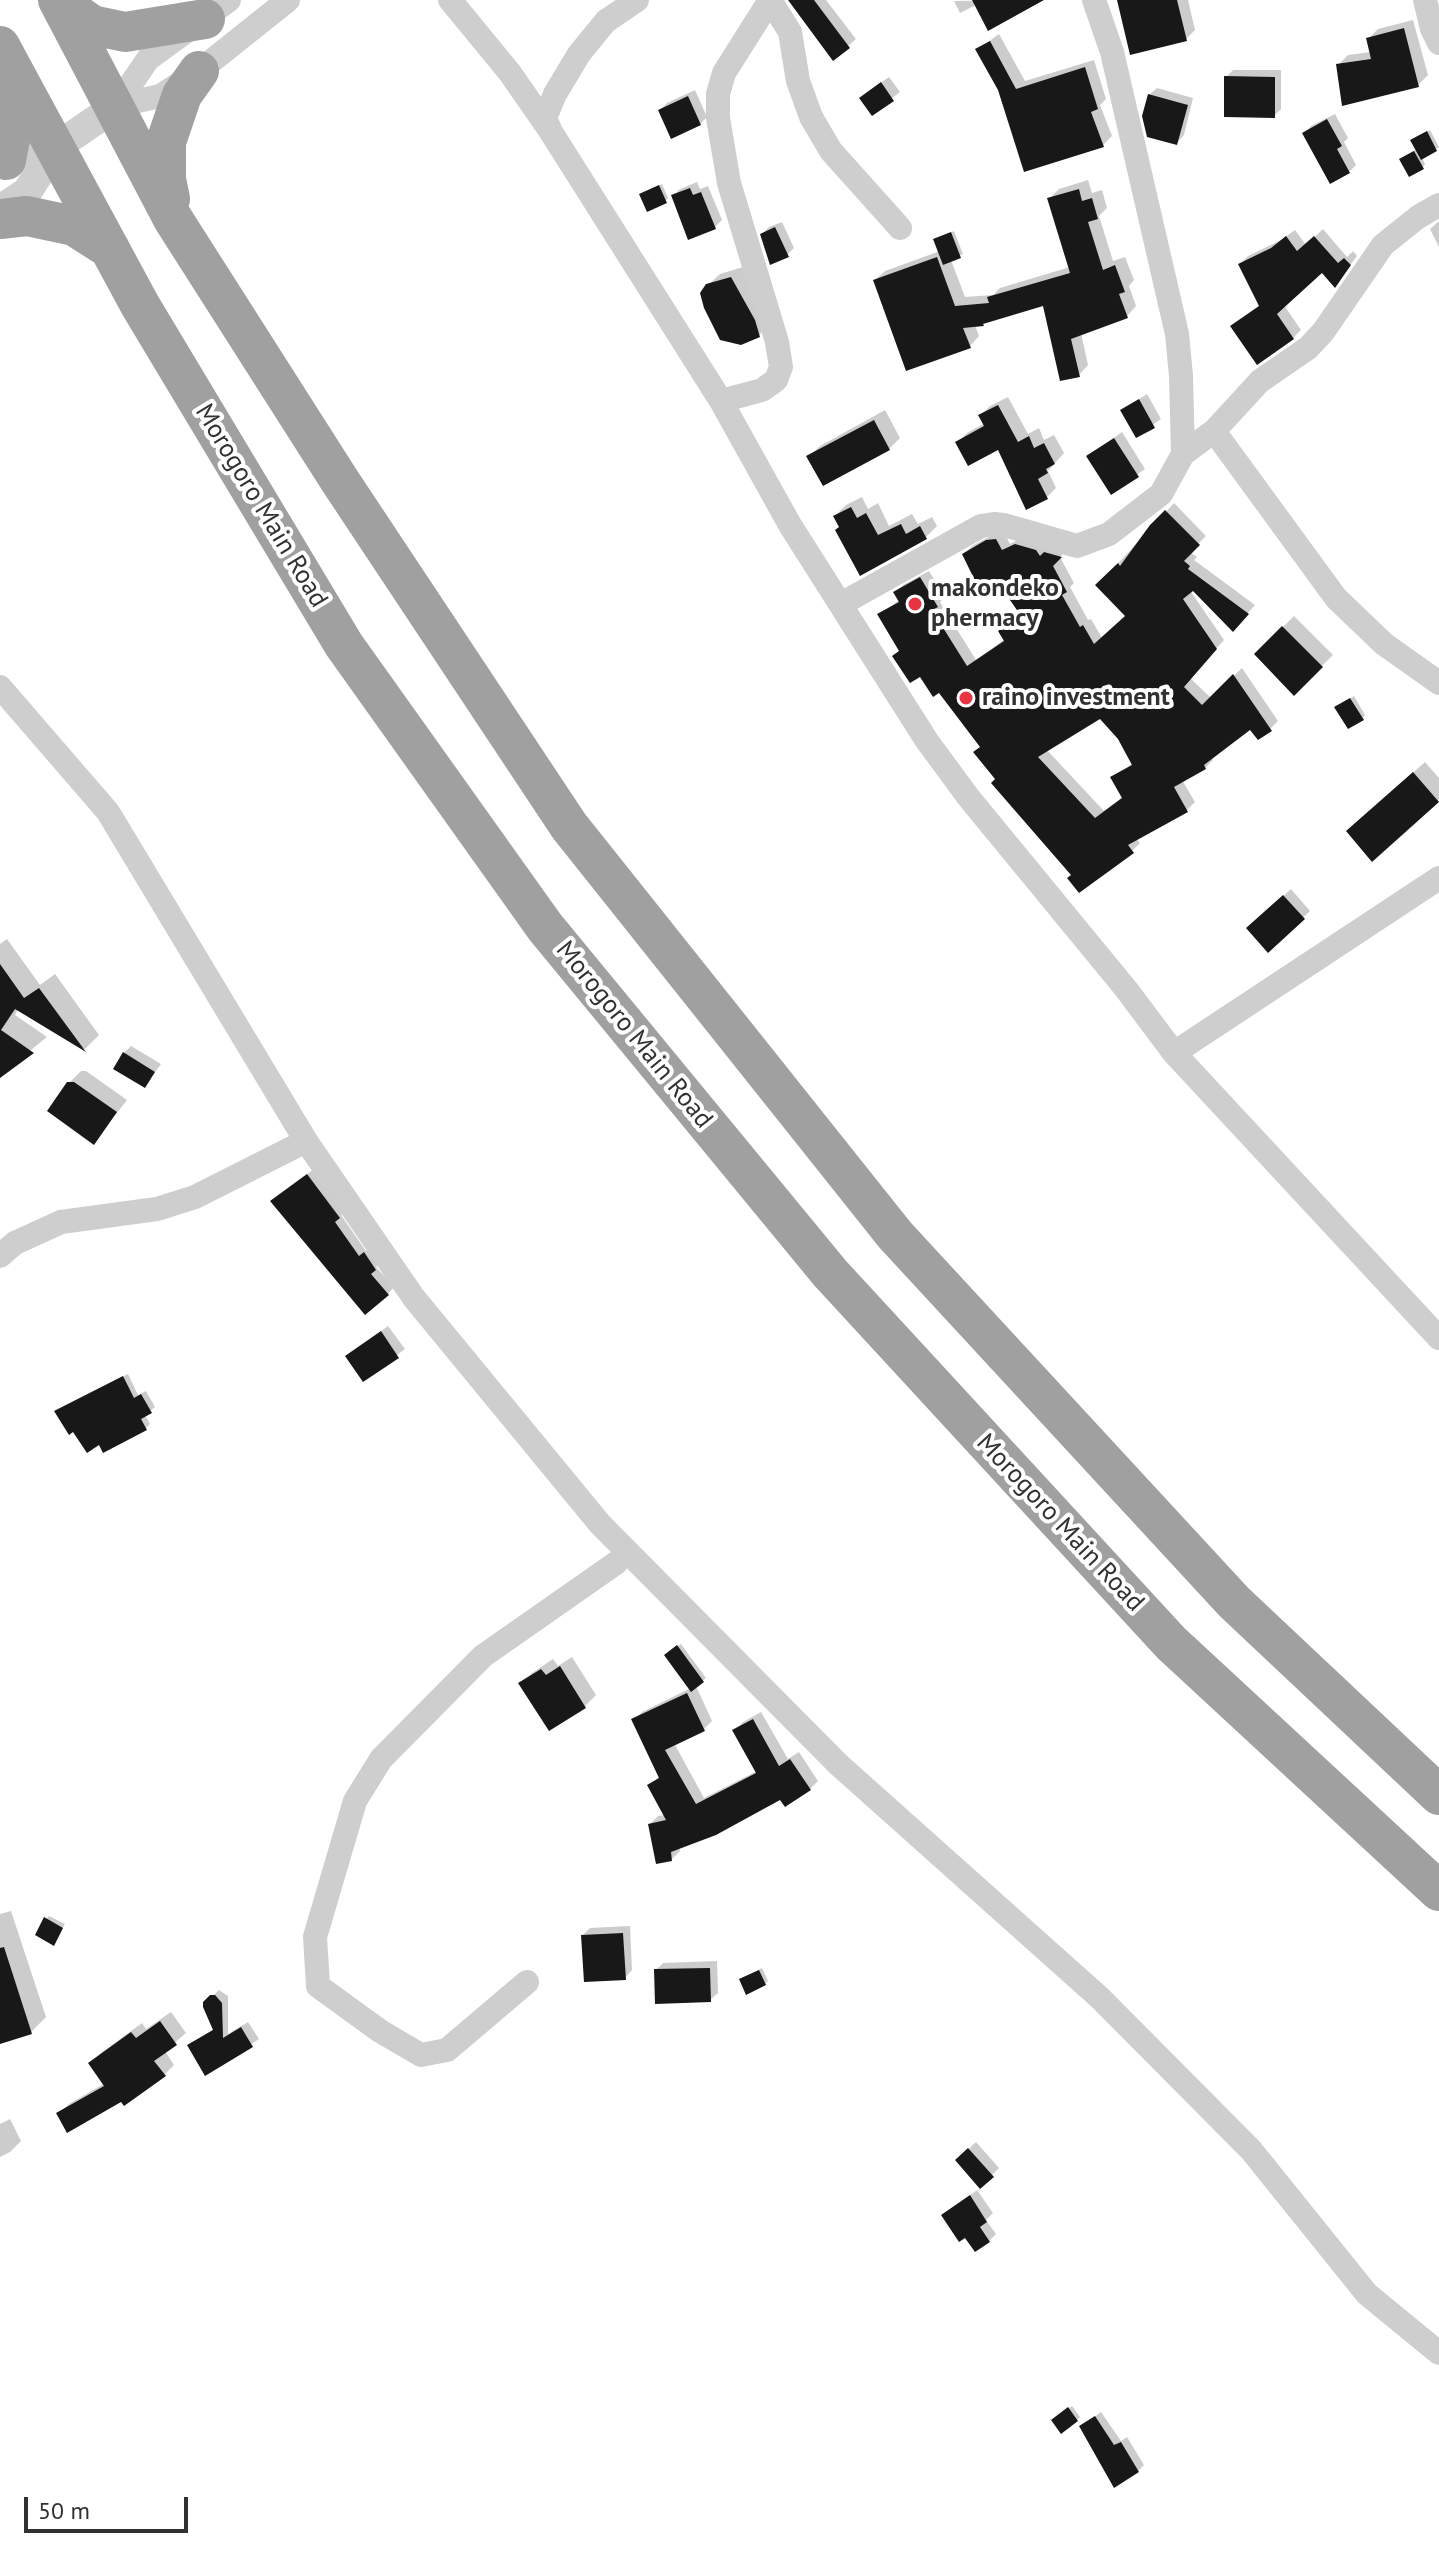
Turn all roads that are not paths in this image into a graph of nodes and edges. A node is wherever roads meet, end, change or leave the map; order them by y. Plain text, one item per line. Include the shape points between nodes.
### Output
1 (288, 0) edge
2 (450, 0) edge
3 (637, 0) edge
4 (770, 0) edge
5 (1094, 0) edge
6 (1425, 0) edge
7 (59, 1) edge
8 (217, 9) edge
9 (1439, 43) edge
10 (2, 48) edge
11 (199, 71) junction
12 (116, 106) junction
13 (551, 132) junction
14 (55, 148) junction
15 (3, 162) edge
16 (1439, 205) edge
17 (0, 210) edge
18 (0, 219) edge
19 (173, 219) junction
20 (900, 228) dead end
21 (110, 249) junction
22 (721, 401) junction
23 (1214, 431) junction
24 (1183, 454) junction
25 (841, 604) junction
26 (1439, 683) edge
27 (0, 687) edge
28 (1439, 878) edge
29 (1174, 1053) junction
30 (306, 1141) junction
31 (0, 1256) edge
32 (1439, 1338) edge
33 (616, 1563) dead end
34 (1439, 1795) edge
35 (1439, 1891) edge
36 (527, 1982) dead end
37 (1439, 2353) edge

1 - 11 street
2 - 13 street
3 - 13 street via 606,21 579,54 545,118
4 - 20 street via 790,32 811,117 831,151
4 - 22 street via 724,73 718,118 729,183 781,367 776,380 762,390
5 - 24 street via 1112,52 1171,307 1181,376
6 - 9 street
7 - 8 highway via 92,25 125,32
7 - 12 highway
8 - 12 street via 148,59
10 - 14 highway, Morogoro Main Road
10 - 15 highway via 17,102
11 - 12 street via 160,96
11 - 19 highway via 182,95 166,142
12 - 14 street
12 - 19 highway
13 - 22 street
14 - 15 street
14 - 17 street via 27,192
14 - 21 highway, Morogoro Main Road
16 - 23 street via 1383,245 1323,332 1260,381
18 - 21 highway via 27,216 74,226
19 - 34 highway via 569,826 895,1235 1234,1602
21 - 35 highway, Morogoro Main Road via 344,645 545,927 830,1273 1160,1631
22 - 25 street
23 - 24 street
23 - 26 street via 1336,598 1384,644
24 - 25 street via 1161,494 1109,534 1087,544 1077,546 994,524 981,526
25 - 29 street via 969,798
27 - 30 street via 108,812
28 - 29 street
29 - 32 street
30 - 31 street via 195,1197 157,1209 61,1222 15,1243
30 - 37 street via 414,1298 600,1524 838,1764 1100,1998 1251,2150 1367,2294
33 - 36 street via 483,1656 381,1759 355,1801 315,1937 318,1986 421,2055 447,2050

